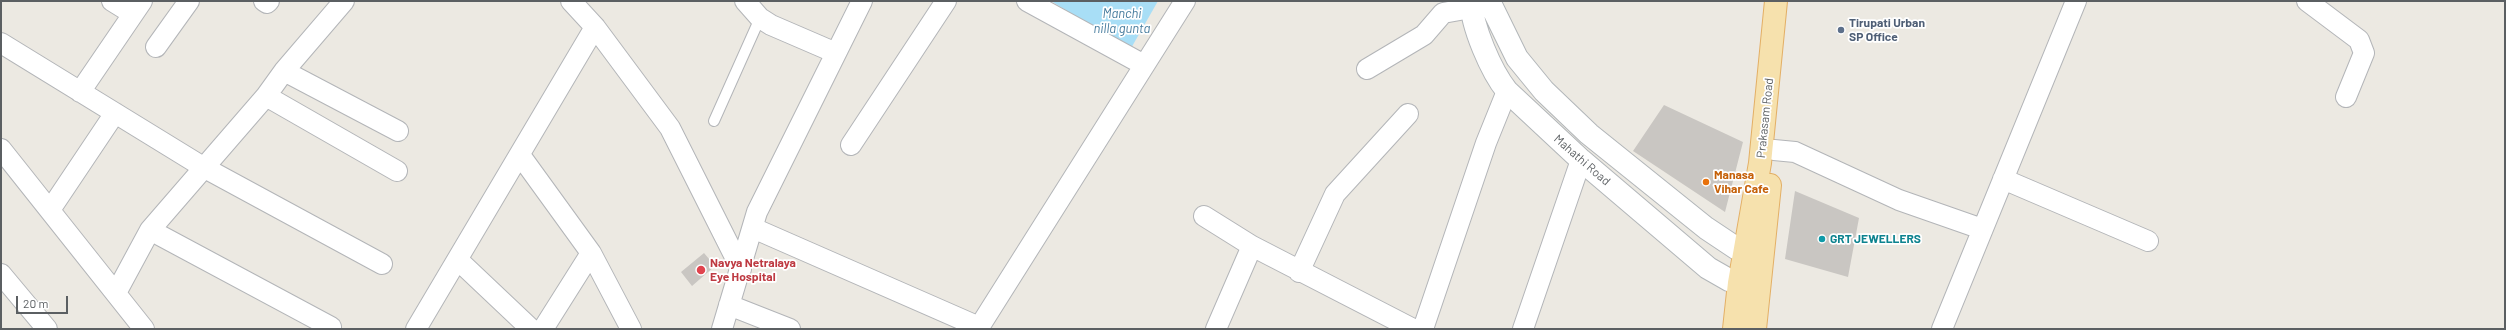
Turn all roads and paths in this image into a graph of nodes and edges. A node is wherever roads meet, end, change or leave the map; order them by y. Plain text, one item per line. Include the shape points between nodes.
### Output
1 (112, 1) edge
2 (189, 1) edge
3 (264, 1) edge
4 (269, 1) edge
5 (344, 1) edge
6 (571, 1) edge
7 (745, 1) edge
8 (862, 1) edge
9 (946, 1) edge
10 (1027, 1) edge
11 (1185, 1) edge
12 (1776, 1) edge
13 (1790, 1) edge
14 (2076, 1) edge
15 (2307, 1) edge
16 (1477, 3) edge
17 (138, 8) edge
18 (760, 18) junction
19 (595, 27) junction
20 (1, 43) edge
21 (156, 47) dead end
22 (836, 53) junction
23 (1144, 65) junction
24 (1367, 69) dead end
25 (284, 71) junction
26 (1507, 91) junction
27 (80, 92) junction
28 (266, 96) junction
29 (2346, 97) dead end
30 (115, 114) junction
31 (1408, 114) dead end
32 (714, 121) dead end
33 (398, 131) dead end
34 (850, 145) dead end
35 (1, 149) edge
36 (1774, 150) junction
37 (520, 155) junction
38 (1581, 160) junction
39 (203, 167) junction
40 (397, 171) dead end
41 (2003, 179) junction
42 (50, 210) junction
43 (1204, 216) dead end
44 (753, 228) junction
45 (1982, 229) junction
46 (150, 230) junction
47 (2148, 240) dead end
48 (1252, 246) junction
49 (590, 253) junction
50 (1753, 254) junction
51 (458, 260) junction
52 (382, 264) dead end
53 (741, 269) junction
54 (1299, 272) junction
55 (1, 274) edge
56 (1749, 285) junction
57 (116, 293) junction
58 (8, 296) edge
59 (729, 305) junction
60 (979, 328) edge
61 (47, 329) edge
62 (144, 329) edge
63 (330, 329) edge
64 (416, 329) edge
65 (531, 329) edge
66 (543, 329) edge
67 (631, 329) edge
68 (722, 329) edge
69 (790, 329) edge
70 (1216, 329) edge
71 (1413, 329) edge
72 (1423, 329) edge
73 (1523, 329) edge
74 (1734, 329) edge
75 (1755, 329) edge
76 (1942, 329) edge

1 - 17 street
2 - 21 street
3 - 4 street
5 - 25 street
6 - 19 street
7 - 18 street
8 - 22 street
9 - 34 street
10 - 23 street
11 - 23 street
12 - 50 main road, Prakasam Road
13 - 36 main road, Prakasam Road
14 - 41 street
15 - 29 street via 2359,40 2364,49
16 - 24 street via 1443,13 1424,35
16 - 26 street, Mahathi Road via 1491,65 1498,81
16 - 50 street, Mahathi Road via 1516,58 1544,91 1583,129 1706,228
17 - 27 street
18 - 22 street
18 - 32 lane
19 - 37 street
19 - 53 street via 670,128
20 - 27 street
22 - 44 street via 757,212
23 - 60 street
25 - 28 street
25 - 33 street
26 - 38 street, Mahathi Road
26 - 72 street via 1486,143
27 - 30 street
28 - 39 street
28 - 40 street
30 - 39 street
30 - 42 street
31 - 54 street via 1335,194
35 - 42 street
36 - 45 street via 1795,152 1899,200
36 - 50 main road, Prakasam Road
37 - 49 street
37 - 51 street
38 - 56 street, Mahathi Road via 1708,268 1721,276
38 - 73 street
39 - 46 street
39 - 52 street
41 - 45 street
41 - 47 street
42 - 57 street
43 - 48 street
44 - 53 street
44 - 60 street
45 - 76 street
46 - 57 street
46 - 63 street via 331,327
48 - 54 street
48 - 70 street
49 - 66 street
49 - 67 street
50 - 56 main road, Prakasam Road
51 - 64 street
51 - 65 street
53 - 59 street
54 - 71 street
55 - 58 street
56 - 74 main road, Prakasam Road
56 - 75 main road, Prakasam Road
57 - 62 street
58 - 61 street
59 - 68 street
59 - 69 street

